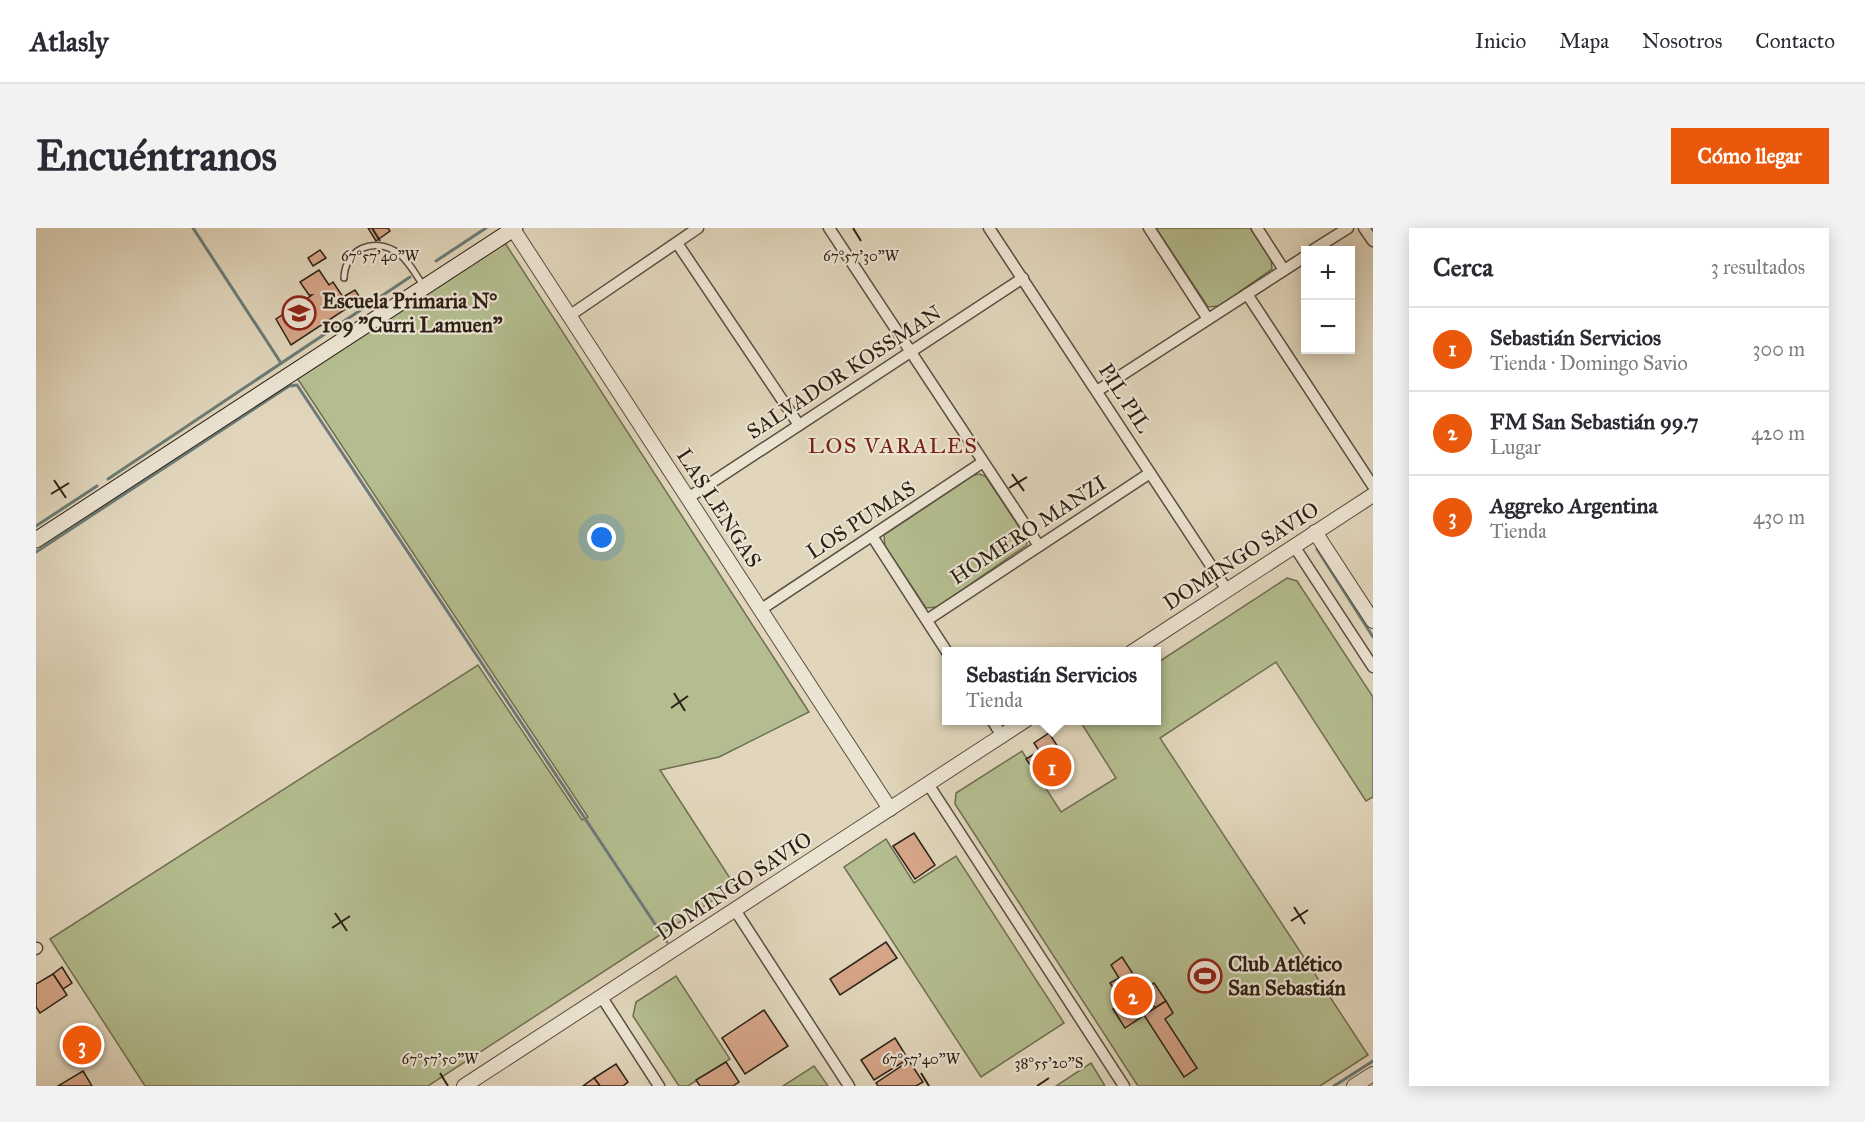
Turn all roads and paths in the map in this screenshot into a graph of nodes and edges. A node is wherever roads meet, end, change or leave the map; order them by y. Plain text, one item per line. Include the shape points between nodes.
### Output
1 (698, 228) edge
2 (829, 228) edge
3 (989, 228) edge
4 (1149, 228) edge
5 (1257, 228) edge
6 (1348, 228) edge
7 (1364, 228) edge
8 (514, 229) edge
9 (1373, 241) edge
10 (676, 243) junction
11 (1319, 246) edge
12 (1301, 259) edge
13 (1284, 270) junction
14 (344, 278) dead end
15 (1023, 279) junction
16 (424, 287) junction
17 (1247, 294) junction
18 (569, 316) junction
19 (1208, 319) junction
20 (911, 352) junction
21 (1097, 391) junction
22 (799, 425) junction
23 (983, 462) junction
24 (1150, 473) junction
25 (1373, 486) edge
26 (1373, 495) edge
27 (688, 498) junction
28 (1315, 532) junction
29 (872, 536) junction
30 (36, 540) edge
31 (1039, 546) junction
32 (1294, 546) junction
33 (1227, 590) junction
34 (760, 610) junction
35 (927, 620) junction
36 (1373, 621) edge
37 (944, 647) edge
38 (1138, 647) edge
39 (1373, 667) edge
40 (995, 725) edge
41 (1018, 725) edge
42 (1002, 736) junction
43 (928, 784) junction
44 (890, 809) junction
45 (735, 910) junction
46 (602, 996) junction
47 (1372, 1076) edge
48 (464, 1086) edge
49 (659, 1086) edge
50 (849, 1086) edge
51 (1124, 1086) edge
52 (1354, 1086) edge

1 - 10 street
2 - 20 street
3 - 15 street, PIL PIL
4 - 19 street
5 - 13 street
6 - 11 street
7 - 9 street
8 - 16 main road
8 - 18 street, LAS LENGAS
10 - 18 street
10 - 22 street
12 - 13 street
13 - 17 street
14 - 16 lane via 351,256 367,246 380,246 405,259
15 - 20 street, SALVADOR KOSSMAN
15 - 21 street, PIL PIL
16 - 30 main road
17 - 19 street
17 - 25 street
18 - 27 street, LAS LENGAS
19 - 21 street
20 - 22 street, SALVADOR KOSSMAN
20 - 23 street
21 - 24 street, PIL PIL
22 - 27 street, SALVADOR KOSSMAN
23 - 29 street, LOS PUMAS
23 - 31 street
24 - 31 street, HOMERO MANZI
24 - 33 street, PIL PIL
26 - 28 street, DOMINGO SAVIO
27 - 34 street, LAS LENGAS
28 - 32 street, DOMINGO SAVIO
28 - 36 street
29 - 34 street, LOS PUMAS
29 - 35 street
31 - 35 street, HOMERO MANZI
32 - 33 street, DOMINGO SAVIO
32 - 39 street
33 - 38 street, DOMINGO SAVIO
34 - 44 street, LAS LENGAS
35 - 37 street
40 - 42 street
41 - 42 street, DOMINGO SAVIO
42 - 43 street, DOMINGO SAVIO
43 - 44 street, DOMINGO SAVIO
43 - 51 street
44 - 45 street, DOMINGO SAVIO
45 - 46 street, DOMINGO SAVIO
45 - 50 street
46 - 48 street, DOMINGO SAVIO
46 - 49 street
47 - 52 street

